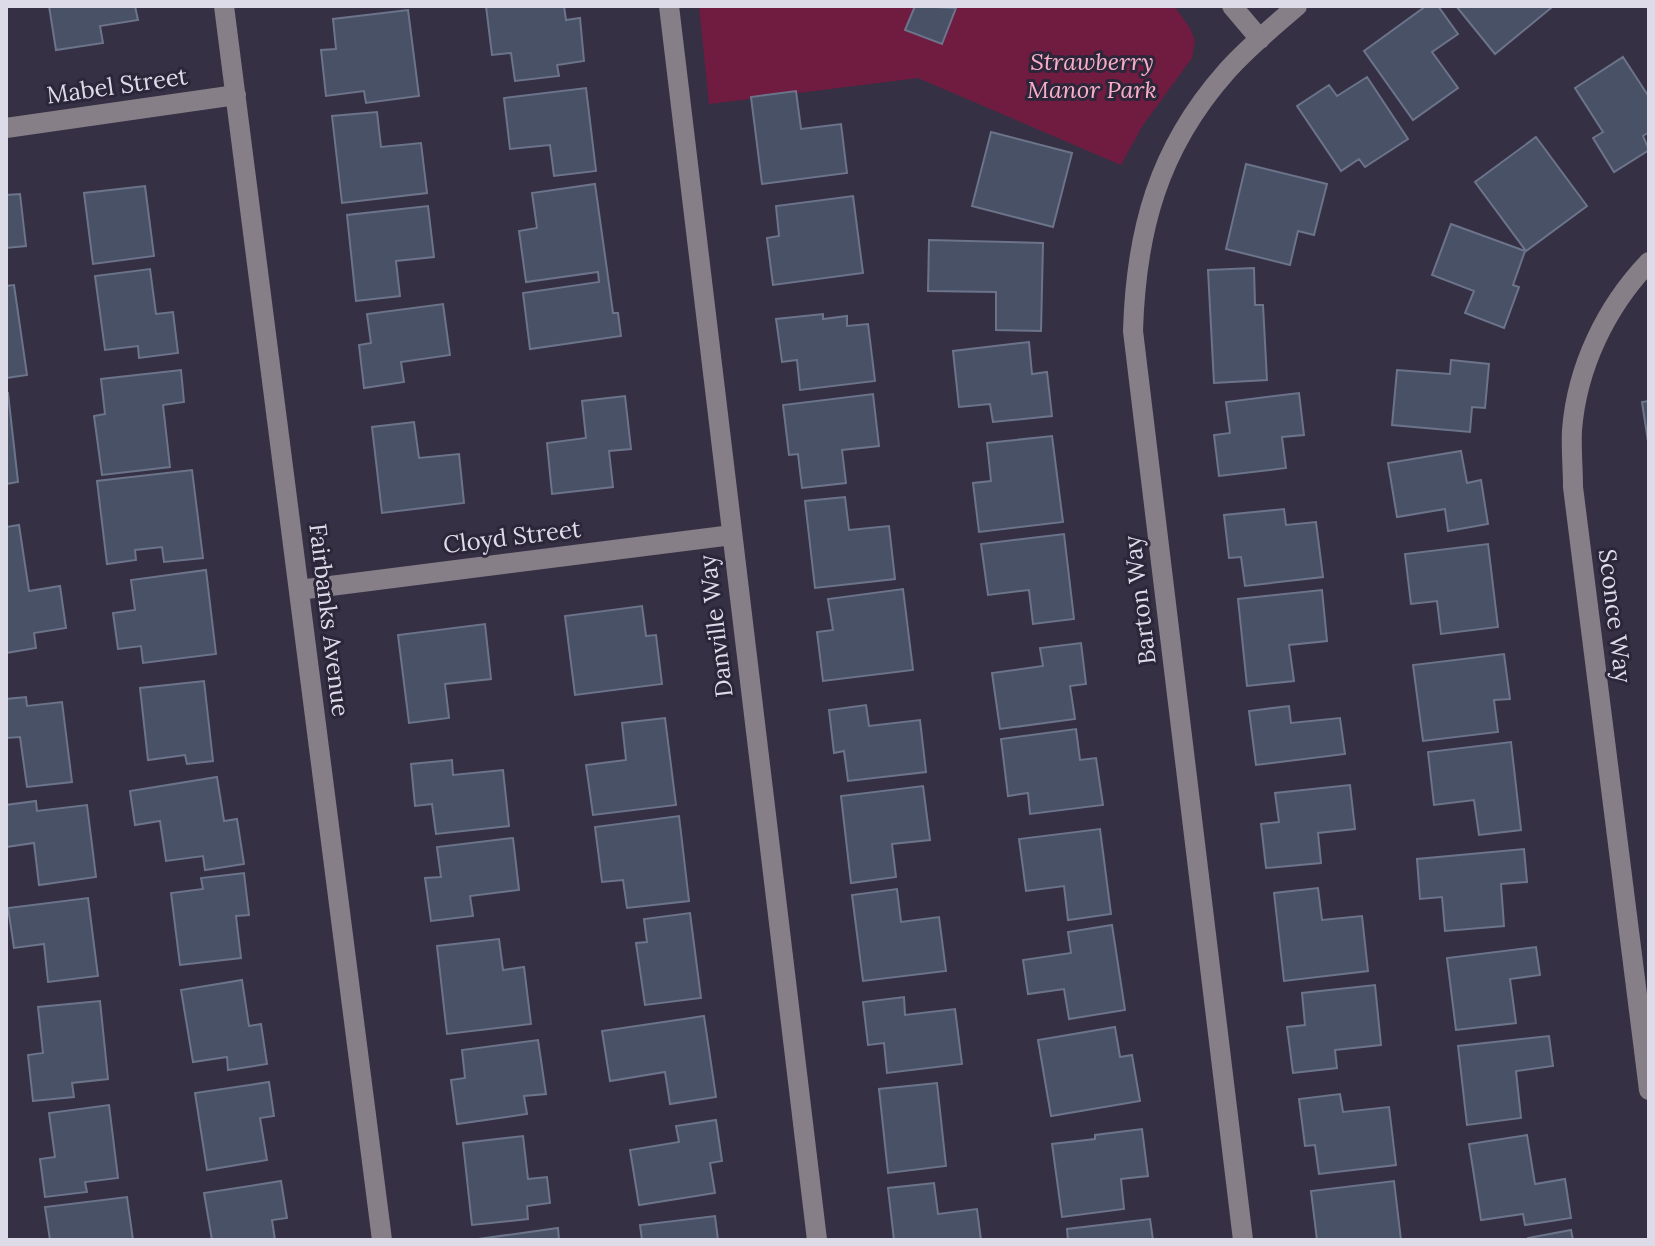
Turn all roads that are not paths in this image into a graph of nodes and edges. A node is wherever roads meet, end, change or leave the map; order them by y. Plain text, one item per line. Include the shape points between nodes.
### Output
1 (224, 6) edge
2 (669, 6) edge
3 (1232, 6) edge
4 (1297, 6) edge
5 (1260, 39) junction
6 (236, 95) junction
7 (6, 128) edge
8 (1649, 262) edge
9 (732, 535) junction
10 (299, 590) junction
11 (1649, 1090) edge
12 (382, 1240) edge
13 (817, 1240) edge
14 (1243, 1240) edge

1 - 6 street, Fairbanks Avenue
2 - 9 street, Danville Way
3 - 5 street
4 - 5 street, Barton Way
5 - 14 street, Barton Way via 1225,73 1181,134 1159,180 1143,229 1133,331
6 - 7 street, Mabel Street
6 - 10 street, Fairbanks Avenue
8 - 11 street, Sconce Way via 1619,299 1591,350 1572,433 1573,487
9 - 10 street, Cloyd Street
9 - 13 street, Danville Way
10 - 12 street, Fairbanks Avenue

